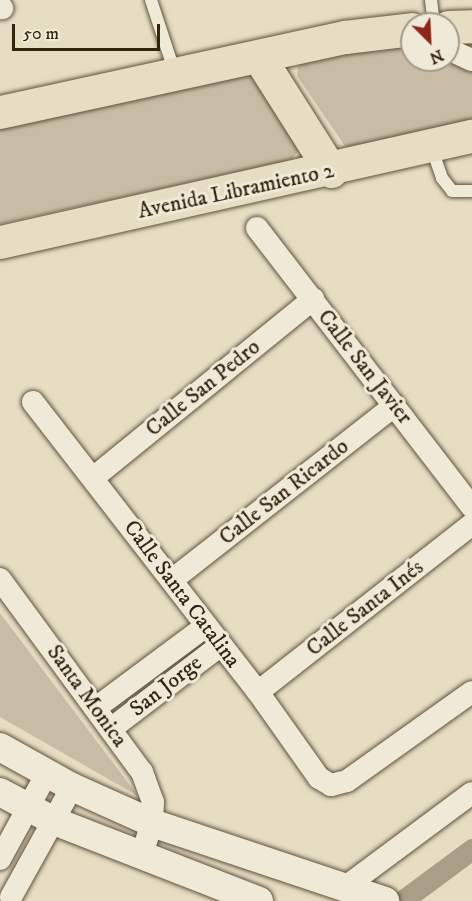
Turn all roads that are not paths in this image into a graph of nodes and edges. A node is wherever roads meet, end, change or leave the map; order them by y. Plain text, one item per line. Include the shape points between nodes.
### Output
1 (151, 0) edge
2 (400, 31) edge
3 (259, 57) junction
4 (175, 75) junction
5 (0, 112) edge
6 (472, 136) edge
7 (431, 145) junction
8 (331, 171) junction
9 (472, 191) edge
10 (257, 228) dead end
11 (0, 242) edge
12 (313, 299) junction
13 (33, 402) dead end
14 (396, 405) junction
15 (93, 477) junction
16 (472, 507) edge
17 (472, 524) edge
18 (0, 579) edge
19 (172, 580) junction
20 (206, 626) junction
21 (221, 645) junction
22 (258, 692) junction
23 (472, 692) edge
24 (97, 707) junction
25 (112, 728) junction
26 (0, 747) edge
27 (47, 773) junction
28 (72, 787) junction
29 (0, 792) edge
30 (472, 793) edge
31 (27, 808) junction
32 (54, 821) junction
33 (152, 823) junction
34 (141, 856) junction
35 (0, 859) edge
36 (10, 896) edge
37 (356, 896) edge
38 (259, 901) edge

1 - 4 lane
2 - 3 main road via 345,37
3 - 4 main road
3 - 8 main road
4 - 5 main road
6 - 7 main road, Avenida Libramiento 2
7 - 8 main road, Avenida Libramiento 2
7 - 9 lane via 442,178 452,191
8 - 11 main road, Avenida Libramiento 2
10 - 12 street, Calle San Javier
12 - 14 street, Calle San Javier
12 - 15 street, Calle San Pedro
13 - 15 street, Calle Santa Catalina
14 - 16 street, Calle San Javier
14 - 19 street, Calle San Ricardo
15 - 19 street, Calle Santa Catalina
17 - 22 street, Calle Santa Inés
18 - 24 street, Santa Monica
19 - 20 street, Calle Santa Catalina
20 - 21 street, Calle Santa Catalina
20 - 24 street
21 - 22 street, Calle Santa Catalina
21 - 25 street, San Jorge
22 - 23 street, Calle Santa Catalina via 319,778 331,785 347,782
24 - 25 street, Santa Monica
25 - 33 street, Santa Monica via 150,788
26 - 27 street
27 - 28 street
27 - 31 street
28 - 32 street
28 - 33 street
29 - 31 street
30 - 37 street
31 - 32 street
31 - 35 street
32 - 34 street
32 - 36 street
33 - 34 street
33 - 37 street
34 - 38 street

